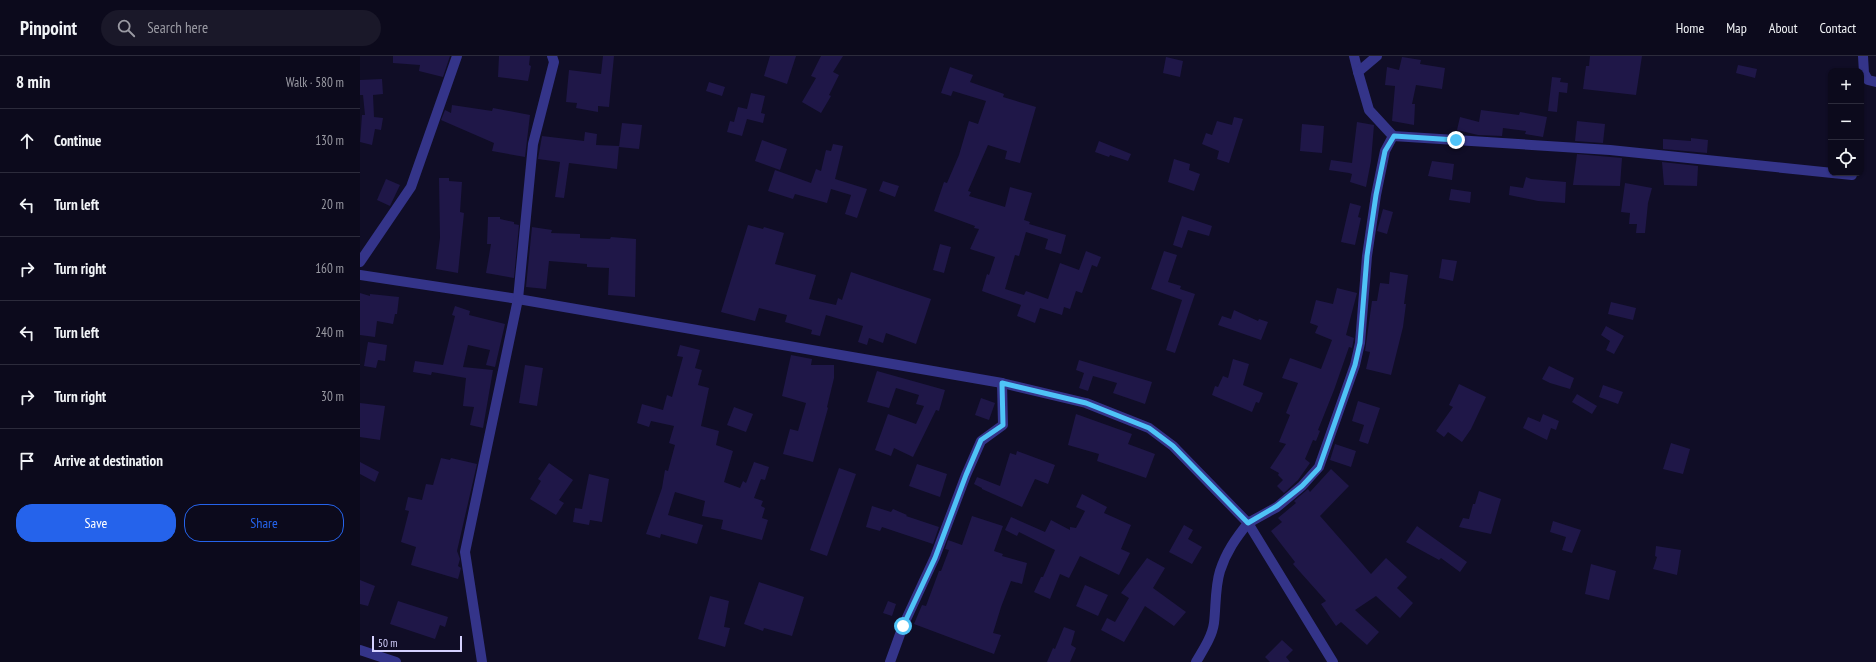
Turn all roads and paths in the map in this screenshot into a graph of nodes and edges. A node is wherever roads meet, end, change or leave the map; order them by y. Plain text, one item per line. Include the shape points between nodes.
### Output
1 (457, 56) edge
2 (552, 56) edge
3 (1354, 56) edge
4 (1377, 56) edge
5 (1863, 56) edge
6 (1358, 72) junction
7 (1876, 82) edge
8 (1394, 136) junction
9 (1828, 173) edge
10 (360, 262) edge
11 (360, 275) edge
12 (518, 299) junction
13 (1002, 383) junction
14 (1248, 523) junction
15 (360, 650) edge
16 (396, 662) edge
17 (482, 662) edge
18 (890, 662) edge
19 (1196, 662) edge
20 (1333, 662) edge

1 - 10 street via 412,187
2 - 12 street via 554,62 532,144
3 - 6 street
4 - 6 street
5 - 7 street via 1864,73 1868,80
6 - 8 street via 1369,110
8 - 9 street via 1610,150
8 - 14 street via 1385,151 1376,195 1357,358 1319,468 1277,506
11 - 12 street
12 - 13 street
12 - 17 street via 465,552
13 - 14 street via 1086,403 1149,428 1173,446
13 - 18 street via 1003,425 981,440 935,558 903,626
14 - 19 street via 1228,550 1222,565 1215,597 1214,624 1207,644
14 - 20 street
15 - 16 street

